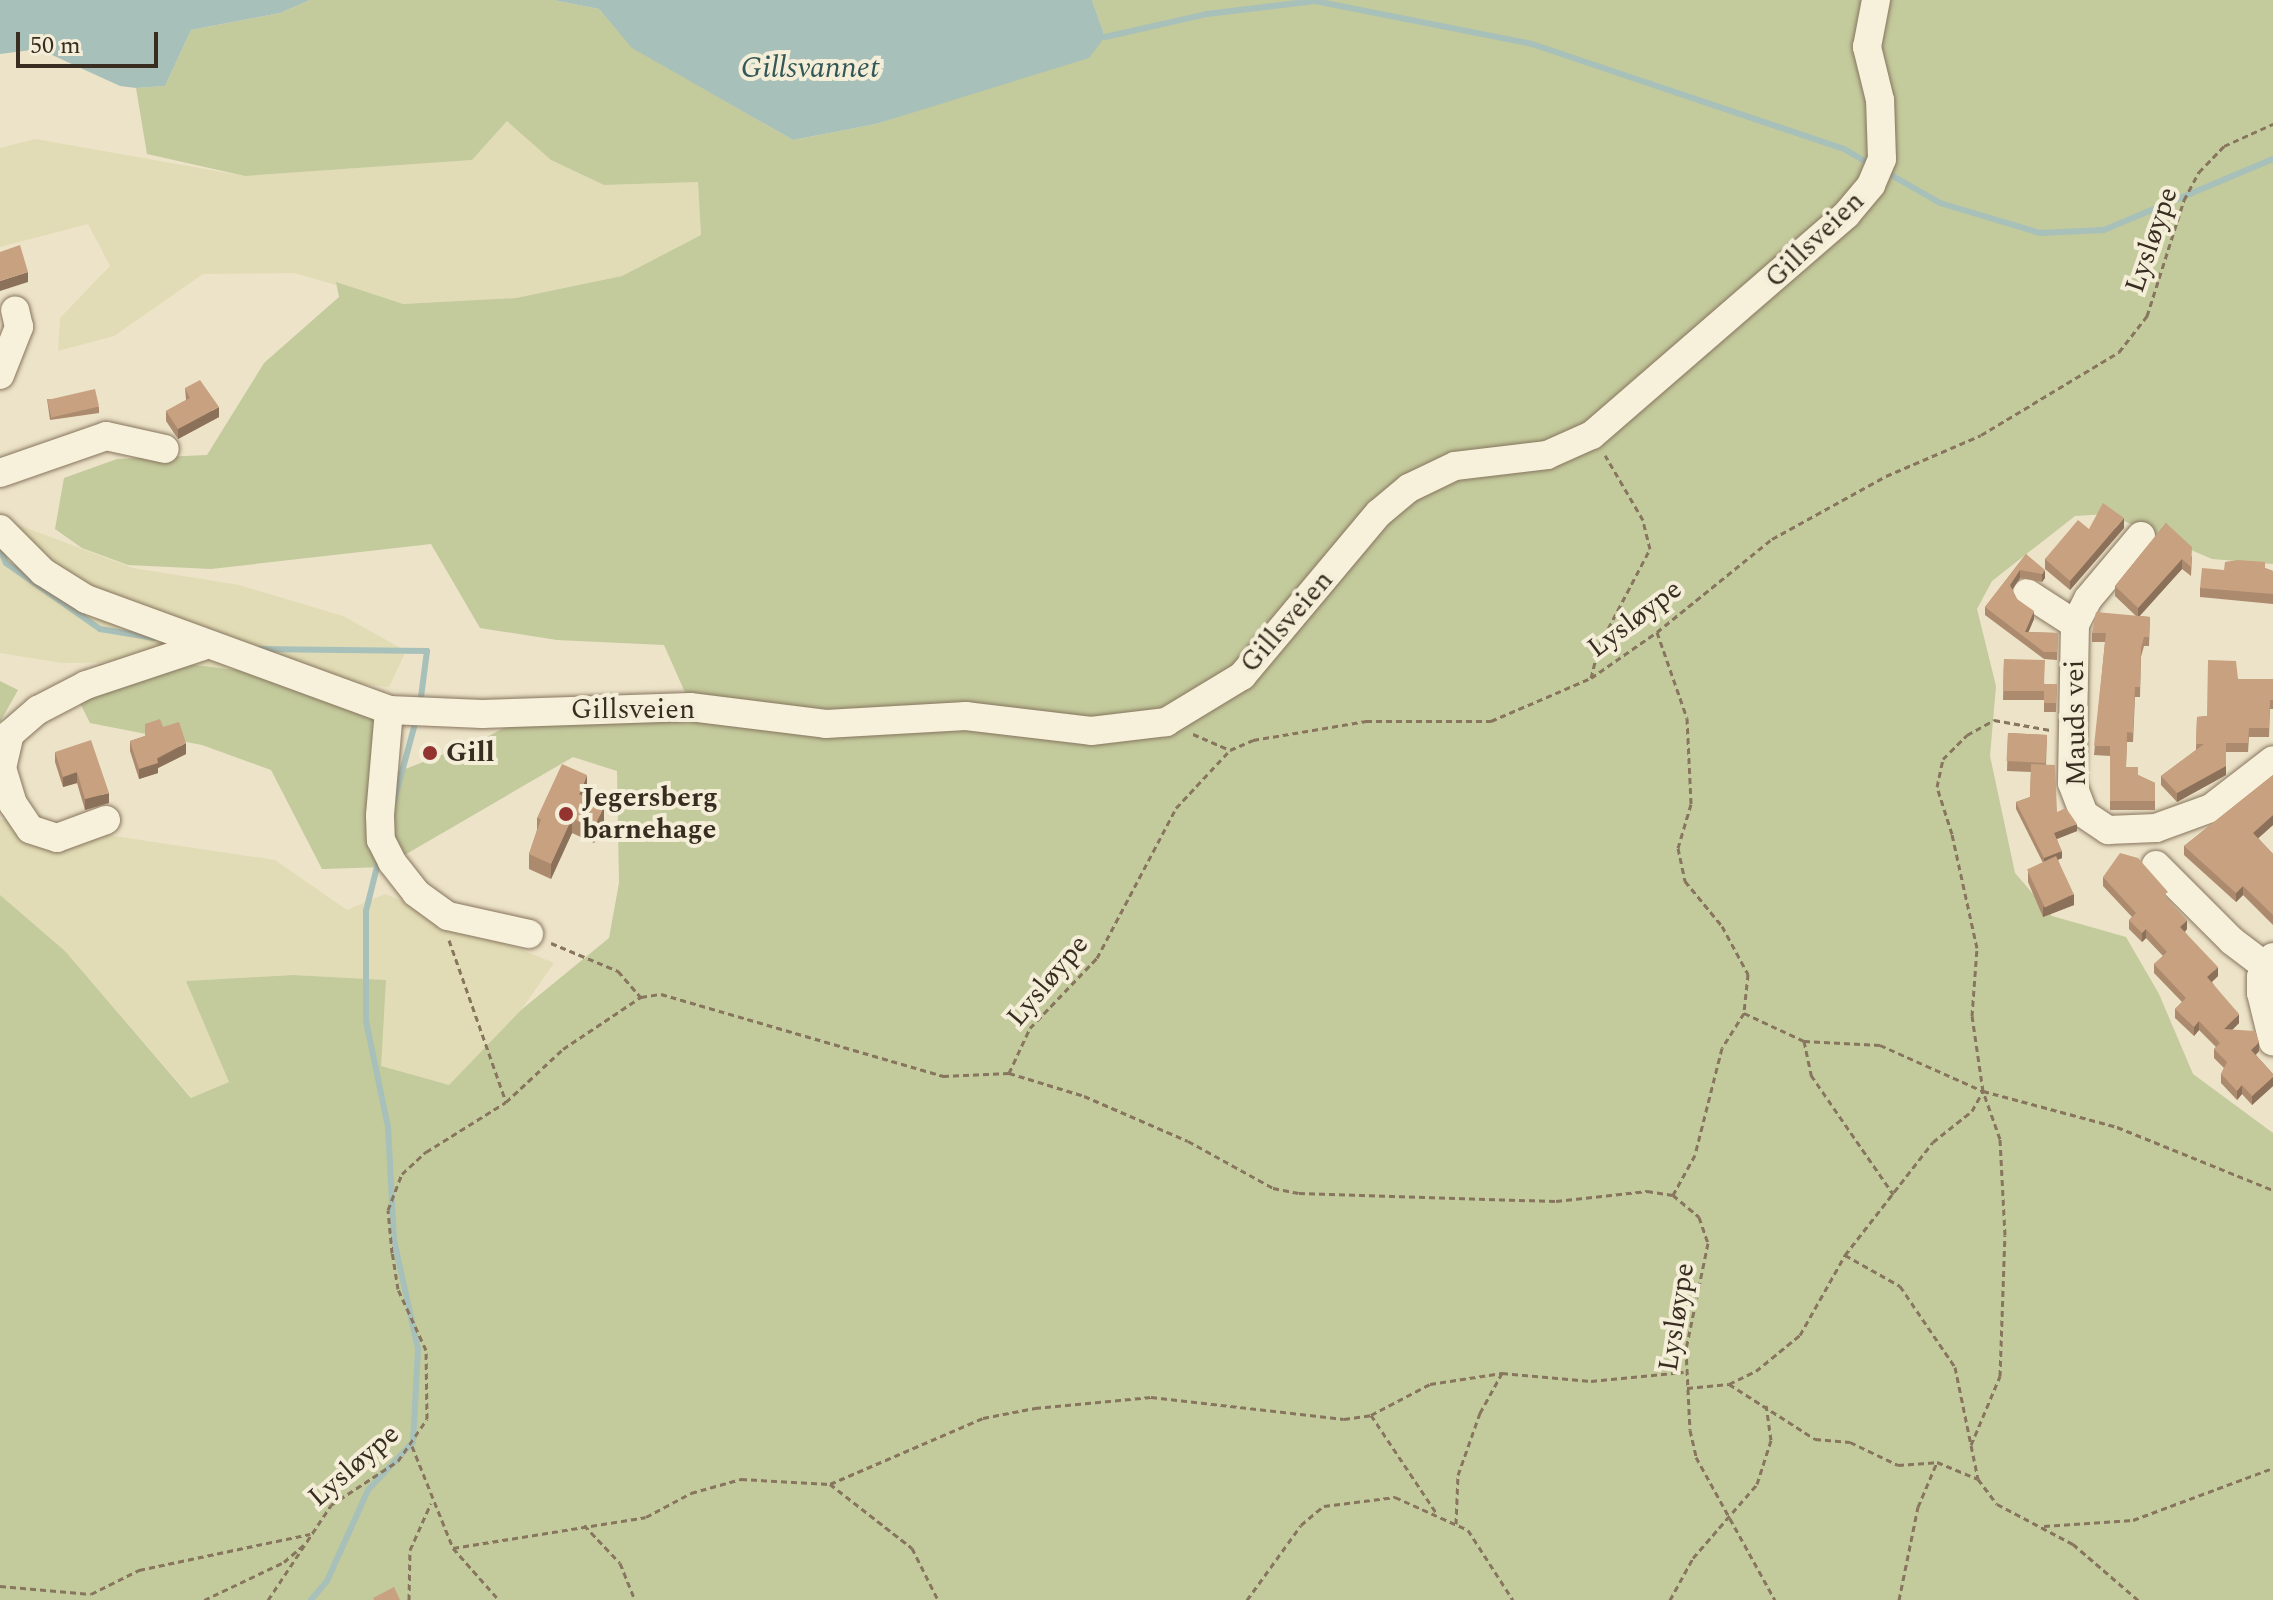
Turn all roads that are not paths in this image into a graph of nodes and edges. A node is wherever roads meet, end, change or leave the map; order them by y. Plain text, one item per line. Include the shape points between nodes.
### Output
1 (1876, 0) edge
2 (15, 310) dead end
3 (0, 375) edge
4 (165, 449) dead end
5 (0, 473) edge
6 (0, 529) edge
7 (2141, 536) dead end
8 (2027, 593) dead end
9 (2075, 624) junction
10 (203, 646) junction
11 (389, 710) junction
12 (2273, 760) edge
13 (106, 820) dead end
14 (2156, 865) dead end
15 (529, 934) road end
16 (2269, 962) edge
17 (2273, 1042) edge

1 - 11 street, Gillsveien via 1867,47 1880,100 1882,159 1871,185 1794,264 1592,435 1547,455 1455,466 1409,488 1379,513 1242,676 1181,718 1127,730 1091,731 966,716 826,724 690,707 482,714
2 - 3 street via 19,327
4 - 5 street via 106,436
6 - 10 street, Gillsveien via 43,572 74,593
7 - 9 street, Mauds vei via 2088,599
8 - 9 street
9 - 12 street, Mauds vei via 2072,783 2084,814 2108,830 2156,828 2226,798
10 - 11 street, Gillsveien
10 - 13 street via 86,685 38,710 10,734 2,768 13,804 30,829 57,838
11 - 15 street via 381,840 407,883 448,916
14 - 16 street via 2232,941
16 - 17 street via 2263,1009

